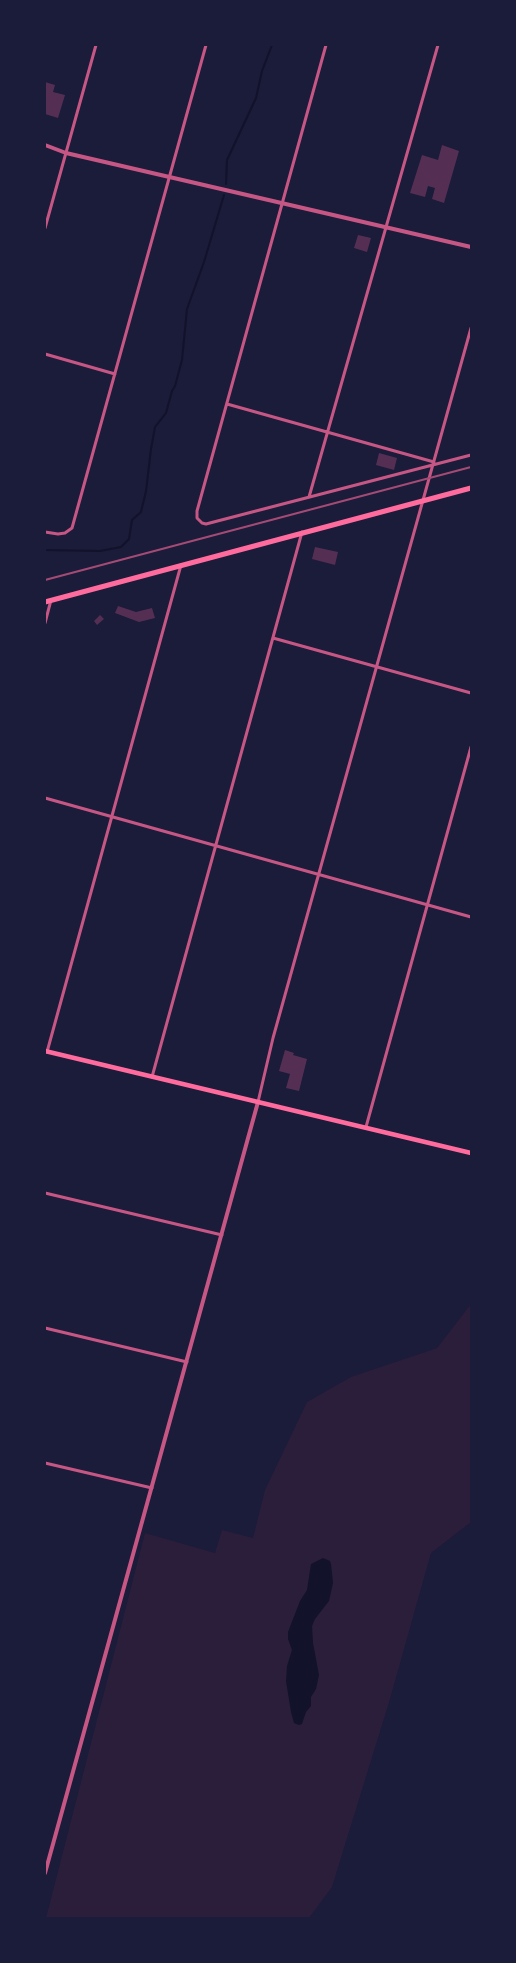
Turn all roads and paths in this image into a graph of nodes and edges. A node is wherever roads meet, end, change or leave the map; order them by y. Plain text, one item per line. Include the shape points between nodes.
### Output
1 (96, 45) edge
2 (206, 45) edge
3 (326, 45) edge
4 (438, 45) edge
5 (45, 145) edge
6 (66, 153) junction
7 (170, 177) junction
8 (283, 203) junction
9 (387, 227) junction
10 (45, 228) edge
11 (471, 247) edge
12 (471, 328) edge
13 (45, 354) edge
14 (115, 374) junction
15 (227, 404) junction
16 (328, 434) junction
17 (471, 455) edge
18 (434, 463) junction
19 (471, 488) edge
20 (309, 497) junction
21 (424, 501) junction
22 (45, 532) edge
23 (302, 532) junction
24 (181, 565) junction
25 (51, 600) junction
26 (45, 602) edge
27 (45, 622) edge
28 (273, 638) junction
29 (377, 667) junction
30 (471, 693) edge
31 (471, 747) edge
32 (45, 798) edge
33 (112, 817) junction
34 (216, 846) junction
35 (318, 874) junction
36 (427, 904) junction
37 (471, 917) edge
38 (46, 1052) edge
39 (152, 1076) junction
40 (258, 1102) junction
41 (366, 1127) junction
42 (471, 1152) edge
43 (45, 1193) edge
44 (222, 1235) junction
45 (45, 1328) edge
46 (187, 1362) junction
47 (45, 1463) edge
48 (152, 1488) junction
49 (45, 1873) edge

1 - 6 street
2 - 7 street
3 - 8 street
4 - 9 street
5 - 6 street
6 - 7 street
6 - 10 street
7 - 8 street
7 - 14 street
8 - 9 street
8 - 15 street
9 - 11 street
9 - 16 street
12 - 18 street
13 - 14 street
14 - 22 street via 72,528 65,533
15 - 16 street
15 - 20 street via 197,511 199,521 206,524
16 - 18 street
16 - 20 street
17 - 18 street
18 - 20 street
18 - 21 street
19 - 21 main road
21 - 23 main road
21 - 29 street
23 - 24 main road
23 - 28 street
24 - 25 main road
24 - 33 street
25 - 26 main road
25 - 27 street
28 - 29 street
28 - 34 street
29 - 30 street
29 - 35 street
31 - 36 street
32 - 33 street
33 - 34 street
33 - 38 street
34 - 35 street
34 - 39 street
35 - 36 street
35 - 40 street
36 - 37 street
36 - 41 street
38 - 39 main road
39 - 40 main road
40 - 41 main road
40 - 44 street
41 - 42 main road
43 - 44 street
44 - 46 street
45 - 46 street
46 - 48 street
47 - 48 street
48 - 49 street

